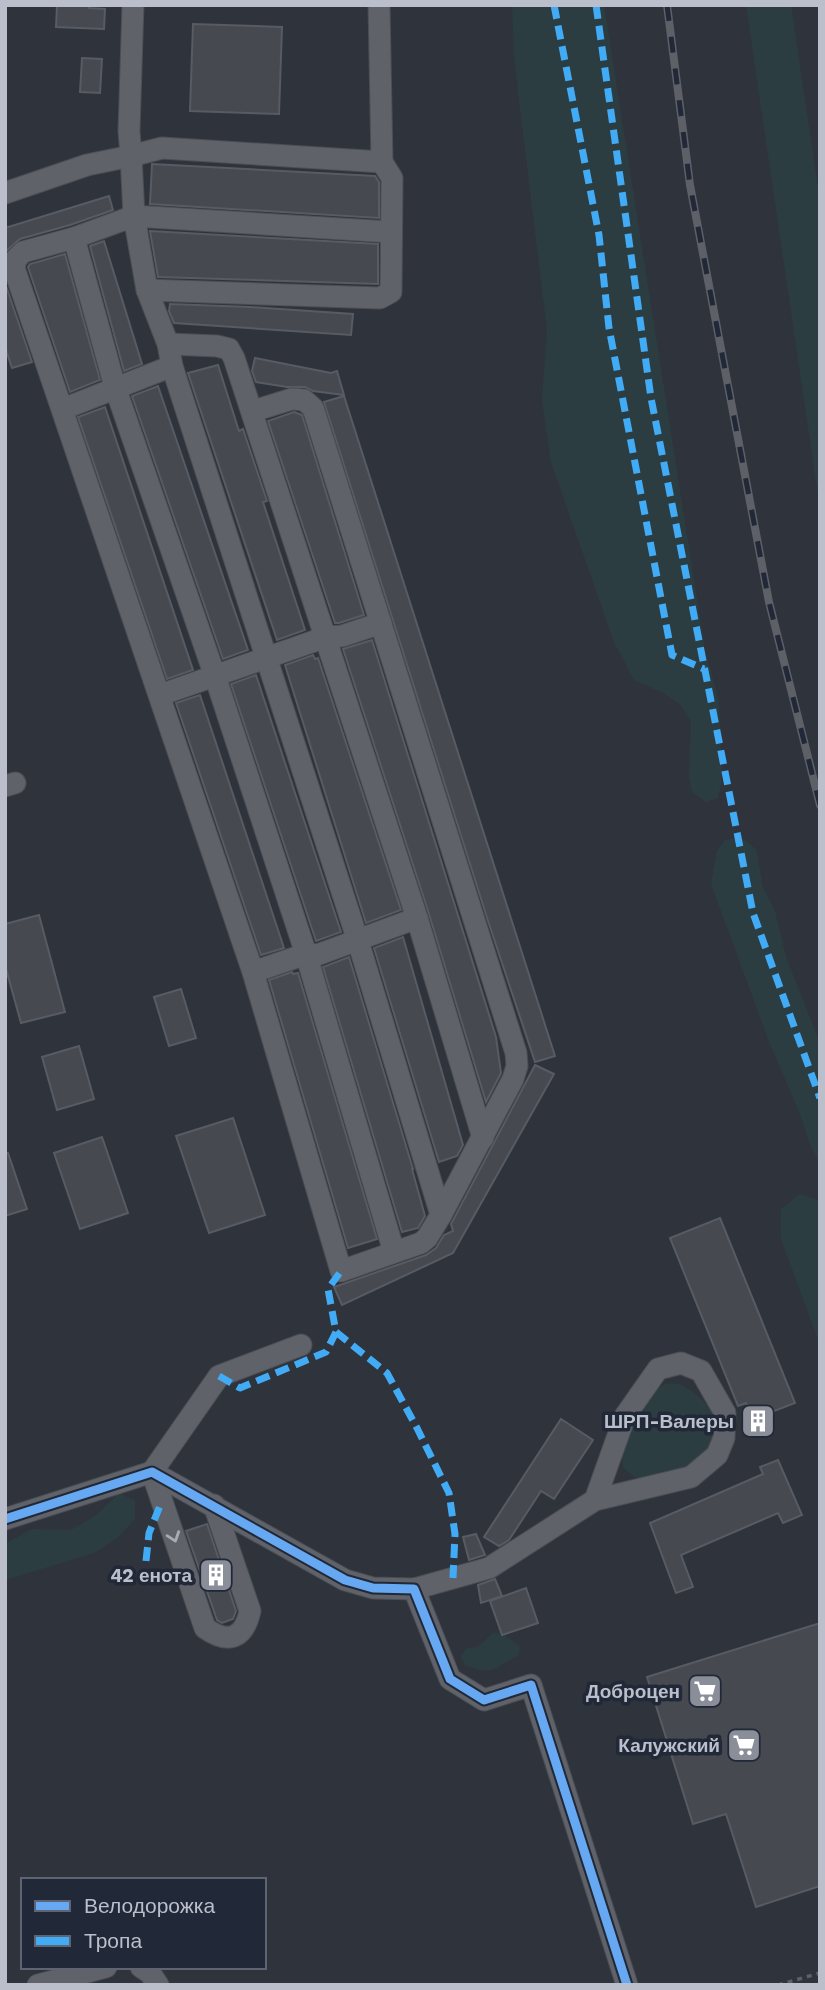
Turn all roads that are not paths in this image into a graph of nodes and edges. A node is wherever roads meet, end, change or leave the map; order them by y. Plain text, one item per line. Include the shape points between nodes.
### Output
1 (133, 5) edge
2 (379, 5) edge
3 (131, 156) junction
4 (382, 162) junction
5 (5, 193) edge
6 (134, 216) junction
7 (391, 232) junction
8 (74, 239) junction
9 (147, 290) junction
10 (167, 344) junction
11 (172, 366) junction
12 (116, 387) junction
13 (63, 409) junction
14 (253, 411) junction
15 (381, 623) junction
16 (326, 637) junction
17 (266, 656) junction
18 (215, 676) junction
19 (160, 695) junction
20 (417, 918) junction
21 (358, 941) junction
22 (306, 954) junction
23 (253, 972) junction
24 (482, 1138) junction
25 (441, 1215) junction
26 (394, 1252) junction
27 (300, 1345) dead end
28 (152, 1472) junction
29 (595, 1500) junction
30 (214, 1505) junction
31 (5, 1519) edge
32 (414, 1589) junction
33 (101, 1969) edge
34 (144, 1969) edge
35 (74, 1980) edge
36 (38, 1985) edge
37 (158, 1985) edge
38 (627, 1985) edge

1 - 3 street
2 - 4 street
3 - 4 street via 162,148
3 - 5 street via 87,164
3 - 6 street
4 - 7 street via 392,178
6 - 7 street
6 - 8 street
6 - 9 street
7 - 9 street via 391,292 380,298
8 - 12 street
8 - 13 street via 23,252 14,268
9 - 10 street
10 - 11 street
10 - 14 street via 229,349
11 - 12 street
11 - 17 street
12 - 13 street
12 - 18 street
13 - 19 street
14 - 15 street via 292,399 304,400 313,408
14 - 16 street
15 - 16 street
15 - 24 street via 516,1053 513,1079
16 - 17 street
16 - 20 street
17 - 18 street
17 - 21 street
18 - 19 street
18 - 22 street
19 - 23 street
20 - 21 street
20 - 24 street
21 - 22 street via 317,955
21 - 25 street
22 - 23 street
22 - 26 street
23 - 26 street via 341,1271
24 - 25 street
25 - 26 street via 421,1243
27 - 28 street via 219,1376
28 - 30 street
28 -> 30 street via 205,1628 226,1638 238,1635 247,1625 250,1611
28 - 31 street
29 - 29 street via 691,1477 716,1455 724,1438 725,1413 701,1371 681,1363 658,1369 625,1416
29 - 32 street via 489,1569
30 - 32 street via 345,1580 373,1588
32 - 38 street via 450,1679 484,1700 531,1685
33 - 35 street
34 - 37 street
35 - 36 street

